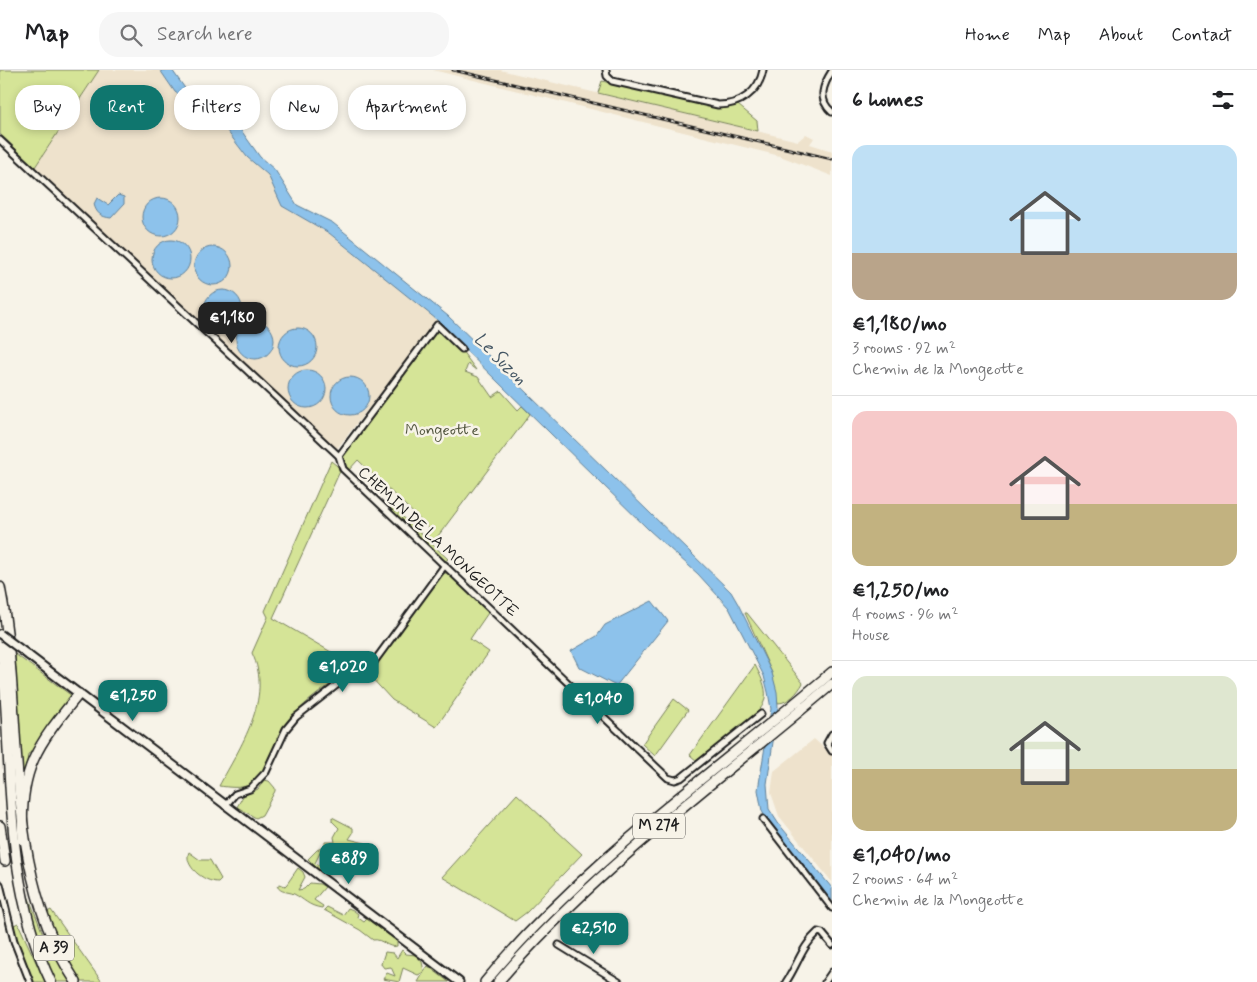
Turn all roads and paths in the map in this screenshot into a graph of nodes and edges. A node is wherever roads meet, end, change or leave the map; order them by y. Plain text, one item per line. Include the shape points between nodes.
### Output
1 (606, 70) edge
2 (763, 70) edge
3 (832, 71) edge
4 (832, 112) edge
5 (0, 140) edge
6 (462, 349) dead end
7 (339, 456) junction
8 (445, 565) junction
9 (0, 587) edge
10 (0, 635) edge
11 (832, 672) edge
12 (832, 684) edge
13 (79, 694) junction
14 (761, 714) dead end
15 (832, 734) edge
16 (832, 751) edge
17 (225, 806) junction
18 (762, 819) dead end
19 (0, 826) edge
20 (8, 873) dead end
21 (0, 884) edge
22 (12, 889) dead end
23 (832, 908) edge
24 (20, 912) junction
25 (37, 912) junction
26 (832, 944) edge
27 (559, 945) dead end
28 (832, 972) edge
29 (30, 982) edge
30 (51, 982) edge
31 (76, 982) edge
32 (459, 982) edge
33 (484, 982) edge
34 (498, 982) edge
35 (619, 982) edge
36 (786, 982) edge
37 (825, 982) edge

1 - 2 street via 612,81 718,106 745,98 758,85
3 - 4 street via 822,92 823,101
5 - 7 street, CHEMIN DE LA MONGEOTTE
6 - 7 street via 437,325
7 - 8 street, CHEMIN DE LA MONGEOTTE via 343,470
8 - 14 street, CHEMIN DE LA MONGEOTTE via 668,778 681,778
8 - 17 street via 371,666 356,670 296,717 286,729 266,772 250,789 235,794
9 - 25 highway, A 39 via 11,659 16,828
10 - 13 main road, bridge
10 - 24 highway, A 39 via 8,826 12,874
11 - 33 highway, M 274 via 593,870 551,909
12 - 34 highway, M 274 via 657,827 552,924
13 - 17 main road
13 - 25 highway via 40,745 26,779 23,841
15 - 16 street via 827,742
17 - 32 main road
18 - 23 street
19 - 20 highway
21 - 29 street via 14,941
22 - 24 highway
24 - 30 highway, A 39
25 - 31 highway, A 39 via 58,956
26 - 36 street via 818,932 799,956
27 - 35 street
28 - 37 street

